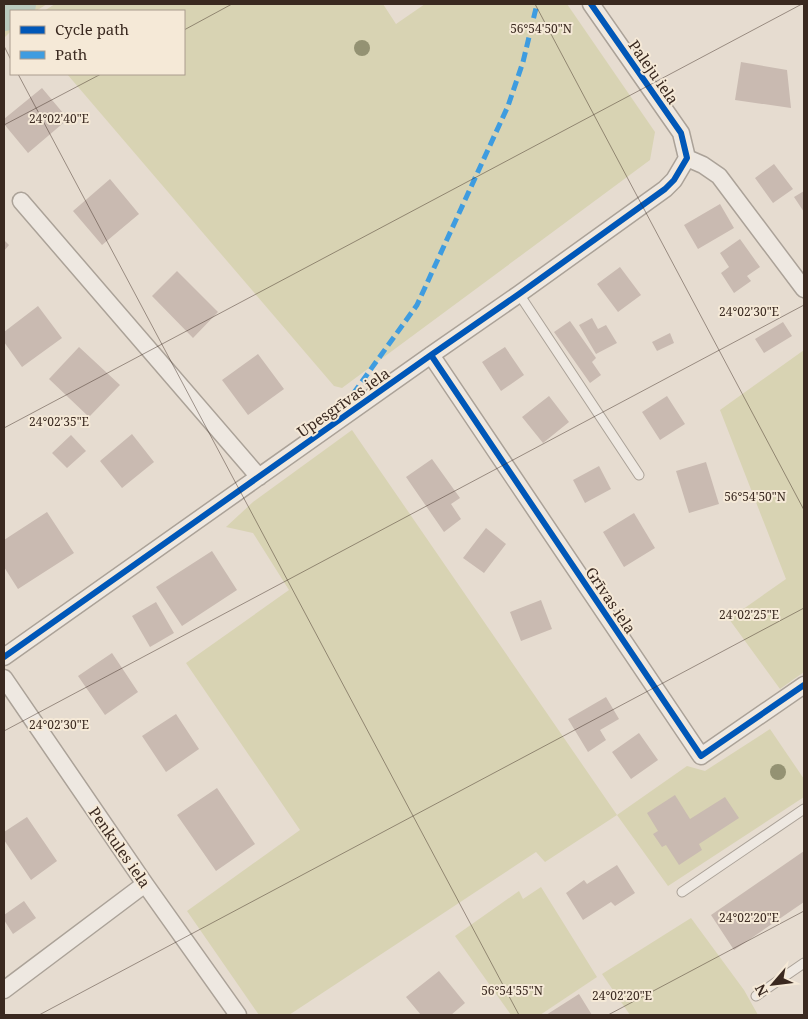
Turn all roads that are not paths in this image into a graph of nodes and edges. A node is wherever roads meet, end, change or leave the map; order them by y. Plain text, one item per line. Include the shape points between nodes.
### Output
1 (591, 4) edge
2 (687, 158) junction
3 (21, 201) dead end
4 (804, 289) edge
5 (519, 294) junction
6 (431, 355) junction
7 (639, 475) dead end
8 (259, 477) junction
9 (4, 657) edge
10 (4, 678) edge
11 (804, 685) edge
12 (804, 809) edge
13 (145, 884) junction
14 (682, 892) dead end
15 (804, 963) edge
16 (4, 990) edge
17 (756, 996) dead end
18 (238, 1015) edge

1 - 2 street, Paleju iela via 681,133
2 - 4 street via 719,176
2 - 5 street, Upesgrīvas iela via 665,189
3 - 8 street
5 - 6 street, Upesgrīvas iela
5 - 7 lane
6 - 8 street, Upesgrīvas iela
6 - 11 street, Grīvas iela via 701,756
8 - 9 street, Upesgrīvas iela
10 - 13 street, Penkules iela
12 - 14 lane
13 - 16 street
13 - 18 street, Penkules iela
15 - 17 lane

